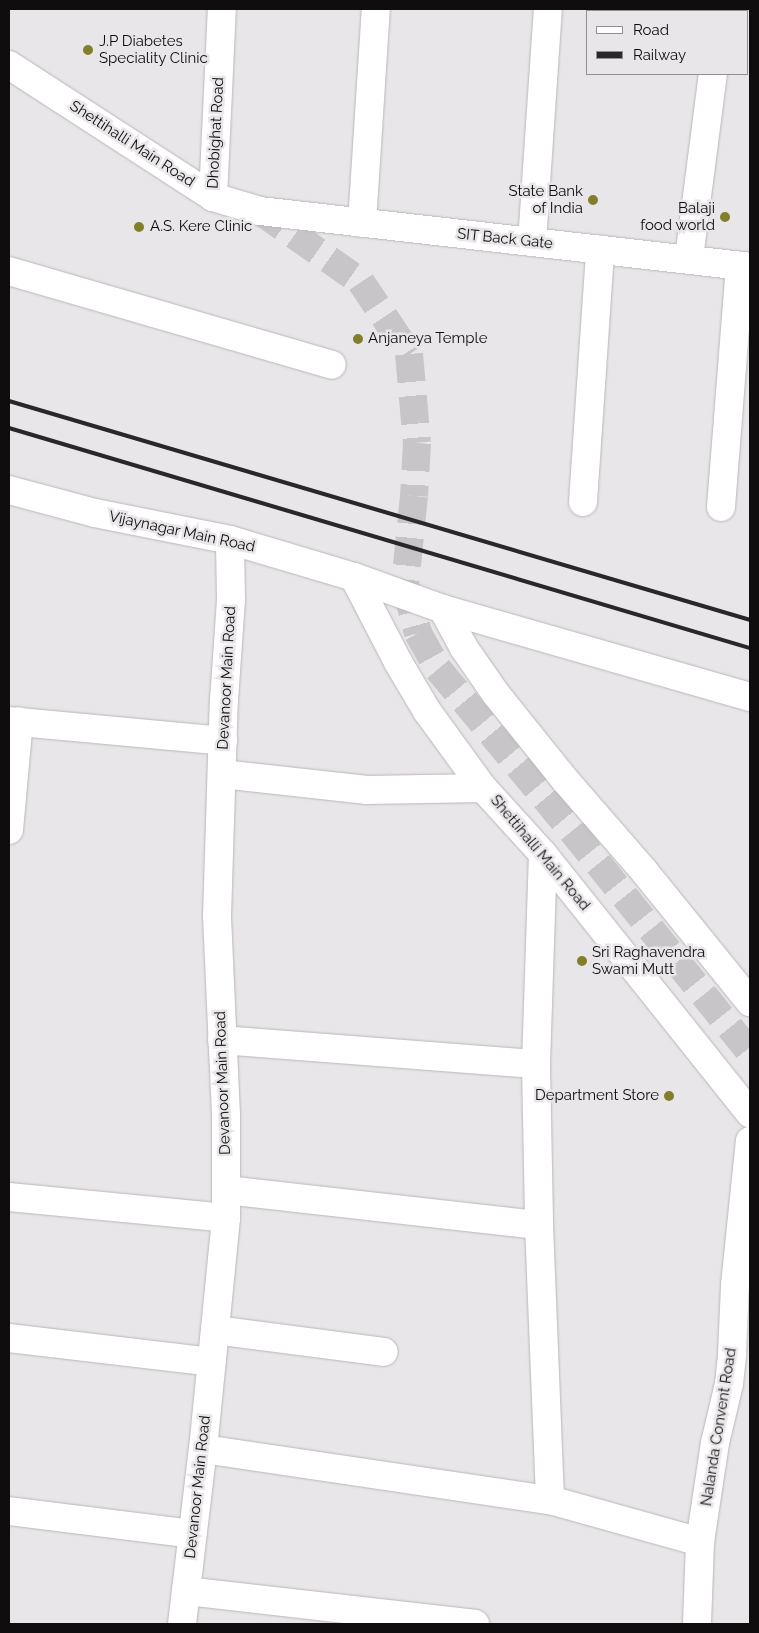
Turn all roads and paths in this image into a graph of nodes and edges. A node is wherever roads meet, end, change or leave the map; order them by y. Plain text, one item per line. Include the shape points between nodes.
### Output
1 (222, 9) edge
2 (376, 9) edge
3 (548, 9) edge
4 (9, 65) edge
5 (713, 75) edge
6 (212, 197) junction
7 (260, 211) joint
8 (362, 223) junction
9 (532, 242) junction
10 (600, 250) junction
11 (689, 258) junction
12 (745, 266) edge
13 (9, 271) edge
14 (332, 365) dead end
15 (9, 490) edge
16 (583, 502) dead end
17 (721, 507) dead end
18 (230, 540) junction
19 (354, 577) junction
20 (443, 609) junction
21 (750, 697) edge
22 (14, 721) edge
23 (223, 741) junction
24 (222, 774) junction
25 (484, 788) junction
26 (9, 830) edge
27 (543, 854) junction
28 (750, 1002) edge
29 (222, 1040) junction
30 (536, 1064) junction
31 (750, 1113) edge
32 (750, 1141) edge
33 (226, 1190) junction
34 (9, 1197) edge
35 (226, 1218) junction
36 (538, 1225) junction
37 (215, 1330) junction
38 (9, 1338) edge
39 (384, 1352) dead end
40 (212, 1362) junction
41 (203, 1449) junction
42 (550, 1500) junction
43 (9, 1511) edge
44 (193, 1534) junction
45 (700, 1542) junction
46 (186, 1591) junction
47 (182, 1624) edge
48 (475, 1624) edge
49 (697, 1624) edge

1 - 6 street, Dhobighat Road
2 - 8 street
3 - 9 street
4 - 6 street, Shettihalli Main Road
5 - 11 street
6 - 7 street, Shettihalli Main Road
7 - 8 street, SIT Back Gate
8 - 9 street, SIT Back Gate
9 - 10 street, SIT Back Gate
10 - 11 street, SIT Back Gate
10 - 16 street
11 - 12 street, SIT Back Gate
12 - 17 street
13 - 14 street
15 - 18 street, Vijaynagar Main Road via 95,513
18 - 19 street, Vijaynagar Main Road
18 - 23 street, Devanoor Main Road via 231,600
19 - 20 street, Vijaynagar Main Road
19 - 25 street, Shettihalli Main Road via 398,662 428,711
20 - 21 street, Vijaynagar Main Road
20 - 28 street via 464,648 496,694
22 - 23 street
22 - 26 street
23 - 24 street, Devanoor Main Road
24 - 25 street via 367,790
24 - 29 street, Devanoor Main Road via 217,917
25 - 27 street, Shettihalli Main Road
27 - 30 street
27 - 31 street, Shettihalli Main Road
29 - 30 street
29 - 33 street, Devanoor Main Road
30 - 36 street
32 - 45 street, Nalanda Convent Road via 734,1285 729,1384 715,1443
33 - 35 street, Devanoor Main Road
33 - 36 street
34 - 35 street
35 - 37 street, Devanoor Main Road
36 - 42 street
37 - 39 street
37 - 40 street, Devanoor Main Road
38 - 40 street
40 - 41 street, Devanoor Main Road
41 - 42 street
41 - 44 street, Devanoor Main Road
42 - 45 street
43 - 44 street
44 - 46 street, Devanoor Main Road
45 - 49 street, Nalanda Convent Road
46 - 47 street, Devanoor Main Road
46 - 48 street

